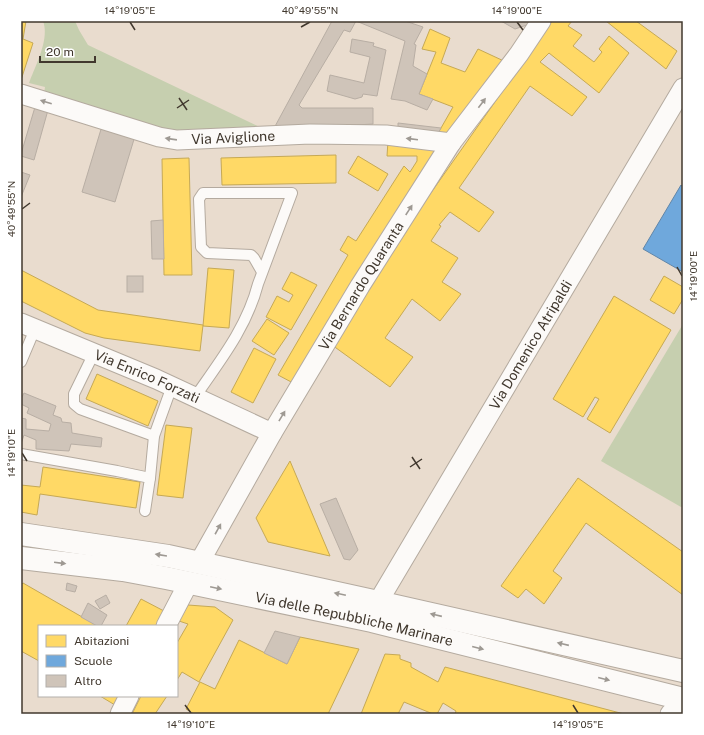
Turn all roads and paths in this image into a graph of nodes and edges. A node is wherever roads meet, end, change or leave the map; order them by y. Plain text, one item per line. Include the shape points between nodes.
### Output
1 (542, 21) edge
2 (683, 88) edge
3 (21, 94) edge
4 (451, 143) junction
5 (262, 272) junction
6 (28, 326) edge
7 (94, 353) junction
8 (21, 362) edge
9 (172, 386) junction
10 (196, 397) junction
11 (272, 433) junction
12 (154, 436) junction
13 (21, 454) edge
14 (150, 478) junction
15 (145, 510) dead end
16 (21, 534) edge
17 (21, 558) edge
18 (199, 563) junction
19 (189, 582) junction
20 (375, 612) junction
21 (167, 625) edge
22 (683, 671) edge
23 (129, 697) edge
24 (683, 699) edge
25 (120, 714) edge
26 (670, 714) edge

4 -> 1 street, Via Bernardo Quaranta
2 - 20 street, Via Domenico Atripaldi
4 -> 3 street, Via Aviglione via 386,135 310,134 177,140 159,137
11 -> 4 street, Via Bernardo Quaranta via 360,286
5 - 5 lane via 292,193 203,193 199,199 201,247 207,253 251,255
5 - 10 lane via 236,338
6 - 7 street, Via Enrico Forzati
6 - 8 lane
7 - 9 street, Via Enrico Forzati
7 - 12 lane via 74,394 74,404 80,409
9 - 10 street, Via Enrico Forzati
9 - 12 lane
10 - 11 street, Via Enrico Forzati
18 -> 11 street, Via Bernardo Quaranta
12 - 14 lane
13 - 14 lane
14 - 15 lane
18 -> 16 main road, Via delle Repubbliche Marinare
17 -> 19 main road, Via delle Repubbliche Marinare via 123,570
18 - 19 main road
20 -> 18 main road, Via delle Repubbliche Marinare
19 -> 20 main road, Via delle Repubbliche Marinare
19 - 21 street
22 -> 20 main road, Via delle Repubbliche Marinare
20 -> 24 main road, Via delle Repubbliche Marinare
23 - 25 street
24 - 26 street

